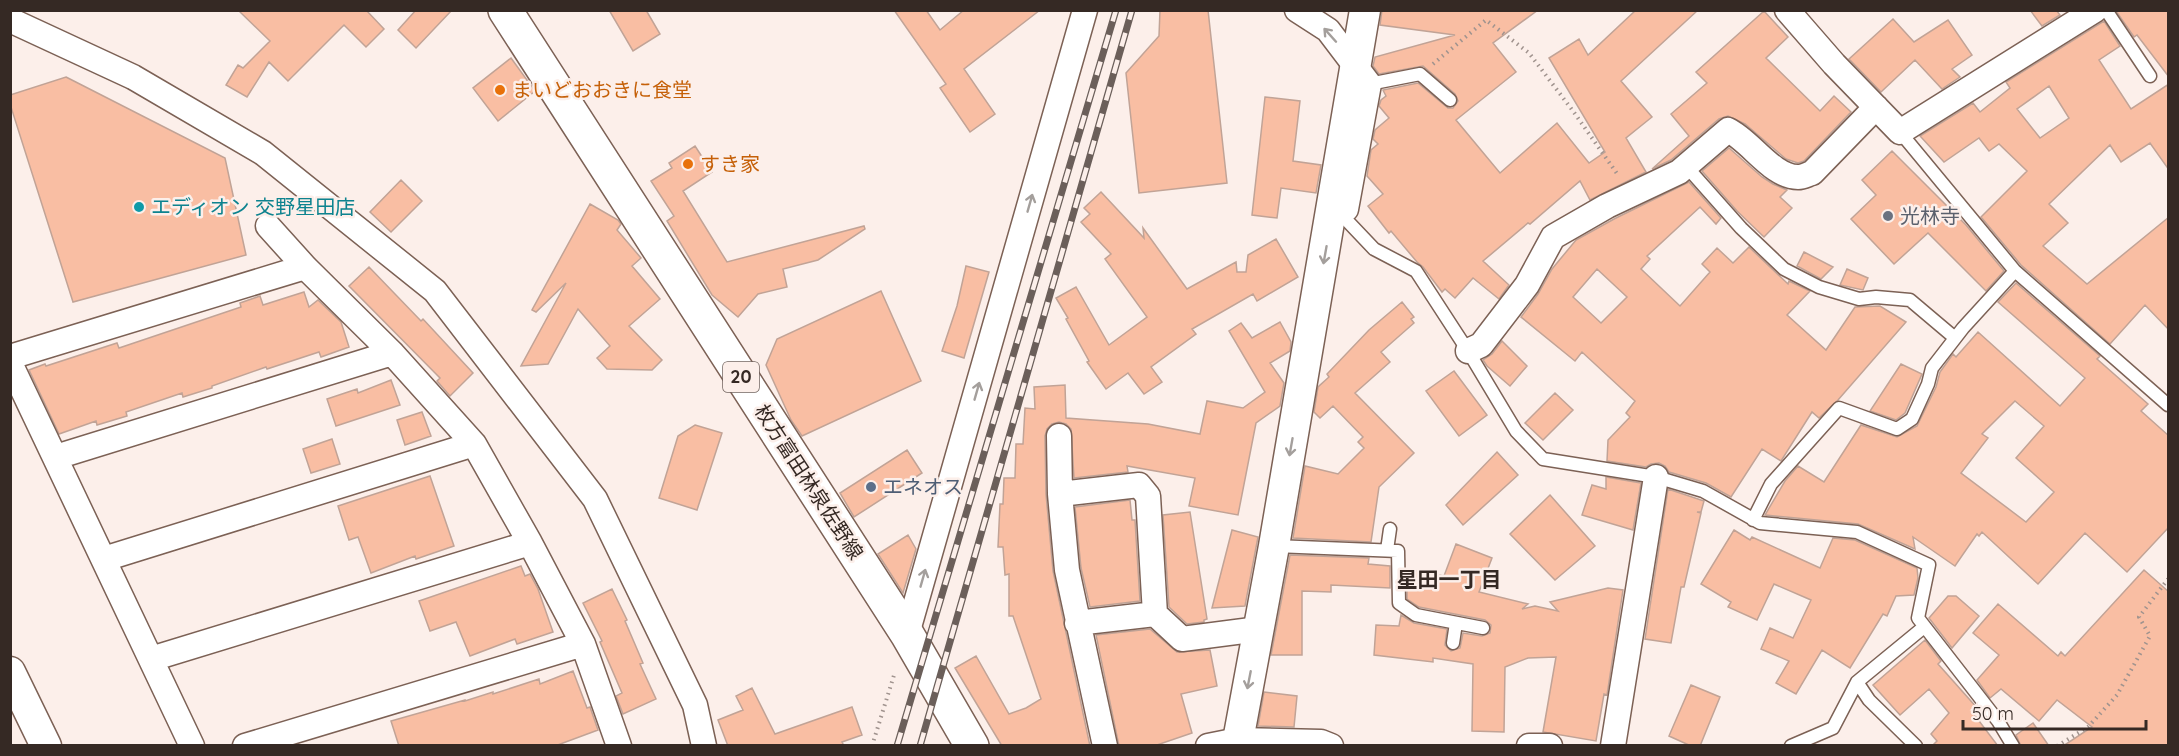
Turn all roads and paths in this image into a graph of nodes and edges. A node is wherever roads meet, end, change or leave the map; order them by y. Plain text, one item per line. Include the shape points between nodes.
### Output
1 (505, 10) edge
2 (1085, 10) edge
3 (1297, 10) edge
4 (1365, 10) edge
5 (1786, 10) edge
6 (2095, 10) edge
7 (2106, 10) edge
8 (10, 20) edge
9 (1420, 74) junction
10 (1363, 76) junction
11 (2150, 76) dead end
12 (1450, 100) dead end
13 (1876, 107) junction
14 (1900, 132) junction
15 (1686, 166) junction
16 (1631, 195) junction
17 (1339, 212) junction
18 (268, 226) dead end
19 (305, 267) junction
20 (2015, 271) junction
21 (1955, 338) junction
22 (1468, 351) junction
23 (392, 353) junction
24 (10, 357) edge
25 (10, 363) edge
26 (2169, 405) edge
27 (1059, 436) dead end
28 (474, 444) junction
29 (56, 457) junction
30 (1656, 477) junction
31 (1060, 494) junction
32 (1753, 519) junction
33 (1390, 529) dead end
34 (530, 543) junction
35 (1274, 546) junction
36 (1387, 550) junction
37 (104, 559) junction
38 (2169, 579) edge
39 (1155, 614) junction
40 (1077, 623) junction
41 (1456, 623) junction
42 (1924, 627) junction
43 (1484, 628) dead end
44 (1259, 629) junction
45 (907, 634) junction
46 (1453, 643) dead end
47 (583, 644) junction
48 (151, 659) junction
49 (10, 672) edge
50 (1857, 682) junction
51 (1238, 742) edge
52 (46, 746) edge
53 (192, 746) edge
54 (245, 746) edge
55 (619, 746) edge
56 (704, 746) edge
57 (872, 746) edge
58 (972, 746) edge
59 (1105, 746) edge
60 (1208, 746) edge
61 (1331, 746) edge
62 (1529, 746) edge
63 (1550, 746) edge
64 (1613, 746) edge
65 (1791, 746) edge
66 (1916, 746) edge
67 (2013, 746) edge
68 (2057, 746) edge

1 - 45 main road, 枚方富田林泉佐野線 / 20
45 -> 2 street
10 -> 3 street via 1328,30
4 - 10 street
5 - 13 street
6 - 14 street
7 - 11 lane
8 - 56 street via 133,77 263,153 435,291 595,499 695,705
9 - 10 lane
9 - 12 lane
9 - 16 path via 1486,20 1529,53
10 - 17 street
13 - 14 street
13 - 15 street via 1812,173 1798,177 1779,172 1728,130
14 - 20 lane
15 - 16 street
15 - 21 lane via 1784,269 1819,287 1858,299 1910,300
16 - 22 street via 1553,237 1527,285 1481,345
17 - 22 lane via 1374,249 1416,271
17 -> 35 street
18 - 19 street
19 - 23 street
19 - 24 street
20 - 21 lane
20 - 26 lane
21 - 32 lane via 1932,368 1911,419 1897,429 1839,408 1771,484
22 - 30 lane via 1516,430 1543,459
23 - 28 street
23 - 29 street
25 - 29 street
27 - 31 street
28 - 34 street
28 - 37 street
29 - 37 street
30 - 32 lane via 1703,491
30 - 64 street
31 - 39 street via 1139,485 1148,496
31 - 40 street
32 - 42 lane via 1760,523 1857,532 1929,566 1918,618
33 - 36 lane
34 - 47 street
34 - 48 street
35 - 36 lane
35 - 44 street
36 - 41 lane via 1398,551 1399,603 1416,615
37 - 48 street
38 - 68 path via 2139,617 2150,636 2117,695 2088,727
39 - 40 street
39 - 44 street via 1182,639
40 - 59 street
41 - 43 lane
41 - 46 lane
42 - 50 lane
42 - 67 lane
44 -> 51 street
45 - 57 path
45 - 58 main road, 枚方富田林泉佐野線 / 20
47 - 54 street
47 - 55 street
48 - 53 street
49 - 52 street
50 - 65 lane via 1833,728
50 - 66 lane via 1869,700
51 - 60 street
51 - 61 street via 1321,742
62 - 63 street

